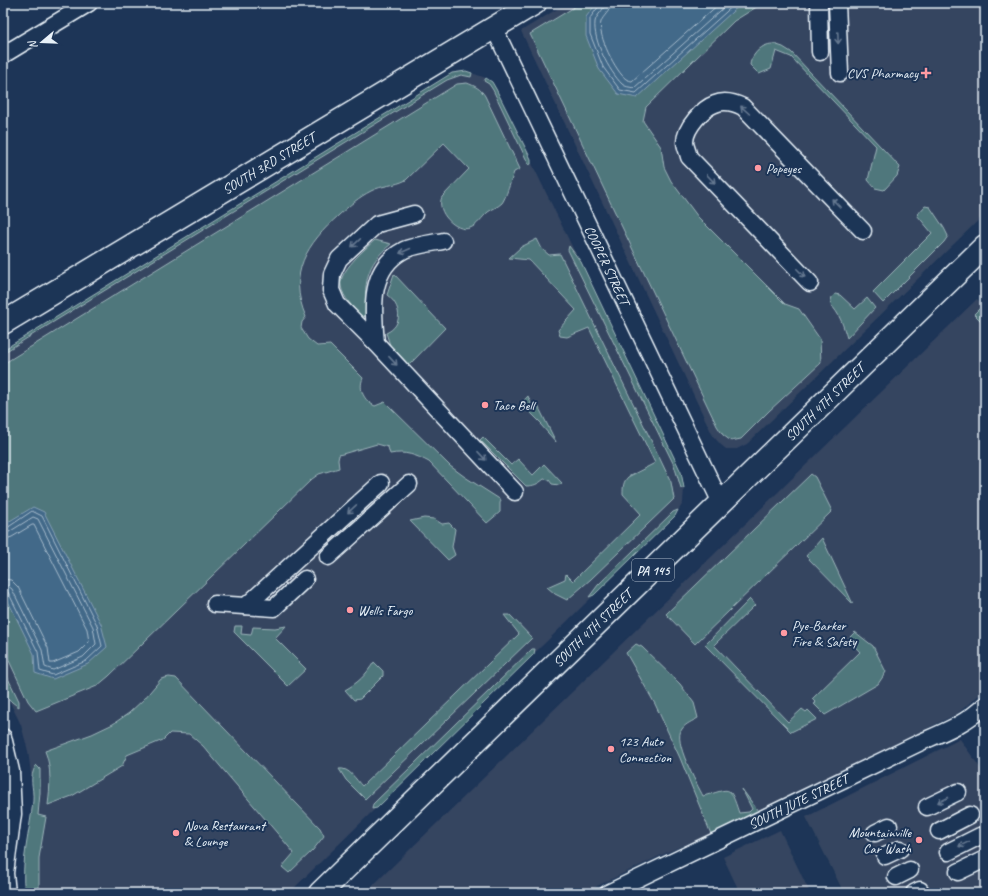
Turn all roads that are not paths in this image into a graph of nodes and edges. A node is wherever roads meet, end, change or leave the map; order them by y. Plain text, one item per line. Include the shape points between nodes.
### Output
1 (89, 3) edge
2 (535, 3) edge
3 (819, 3) edge
4 (837, 3) edge
5 (494, 28) junction
6 (820, 52) dead end
7 (3, 56) edge
8 (840, 73) dead end
9 (414, 214) dead end
10 (863, 231) dead end
11 (443, 241) dead end
12 (985, 246) edge
13 (810, 283) dead end
14 (3, 323) edge
15 (376, 343) junction
16 (381, 483) dead end
17 (409, 484) dead end
18 (515, 492) dead end
19 (721, 503) junction
20 (328, 558) dead end
21 (305, 579) dead end
22 (215, 604) dead end
23 (246, 606) junction
24 (985, 705) edge
25 (3, 737) edge
26 (958, 792) dead end
27 (928, 807) dead end
28 (970, 815) dead end
29 (938, 831) dead end
30 (980, 836) dead end
31 (948, 852) dead end
32 (985, 859) edge
33 (958, 872) dead end
34 (7, 893) edge
35 (320, 893) edge
36 (608, 893) edge

1 - 7 lane
2 - 5 main road, SOUTH 3RD STREET
3 - 6 lane
4 -> 8 lane
5 - 14 main road, SOUTH 3RD STREET
5 - 19 lane, COOPER STREET
9 -> 15 lane via 377,224 339,258 332,274 331,290 337,304
10 -> 13 lane via 743,107 736,103 716,103 698,117 688,129 685,142 689,157
11 -> 15 lane via 405,249 393,258 380,274 374,292 373,318
12 - 19 main road, SOUTH 4TH STREET / PA 145
15 -> 18 lane
16 -> 23 lane
17 - 20 lane
19 - 35 main road, SOUTH 4TH STREET / PA 145
21 - 23 lane via 274,608
22 - 23 lane
24 - 36 lane, SOUTH JUTE STREET via 952,729
25 - 34 lane via 11,771 13,814 6,873
26 -> 27 lane
28 - 29 lane
30 -> 31 lane
32 - 33 lane

